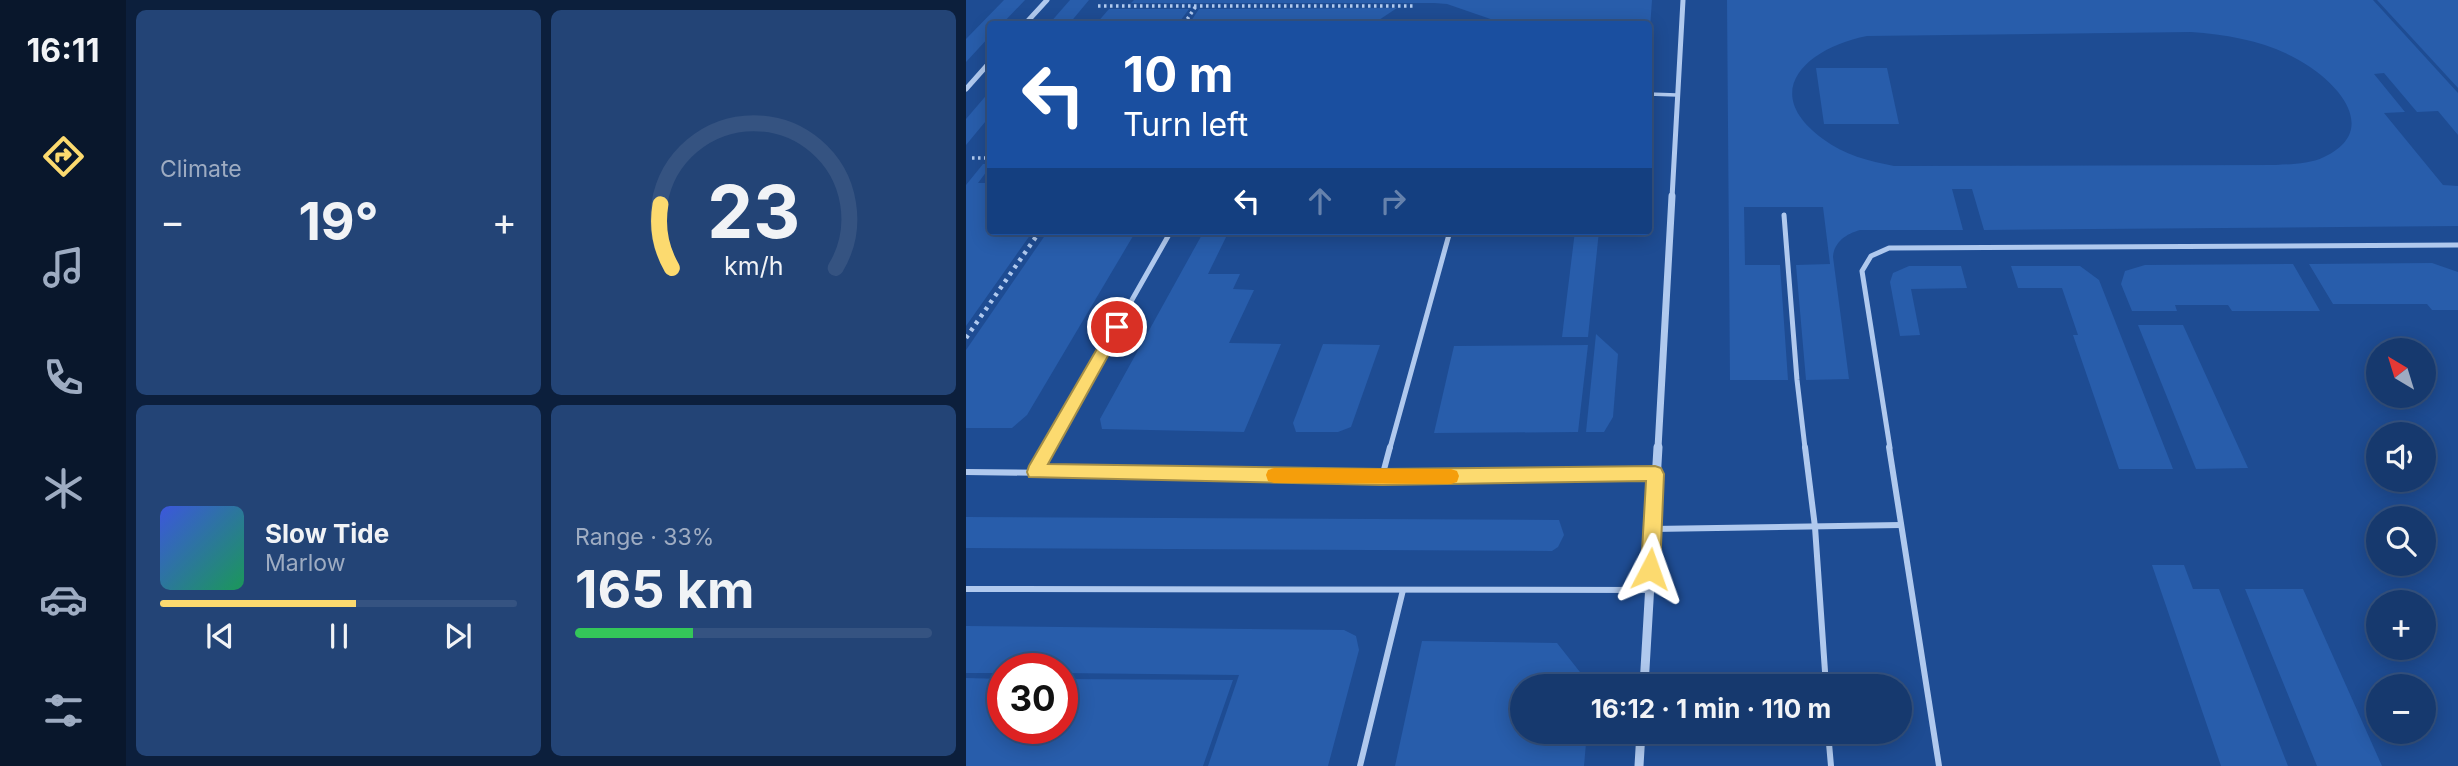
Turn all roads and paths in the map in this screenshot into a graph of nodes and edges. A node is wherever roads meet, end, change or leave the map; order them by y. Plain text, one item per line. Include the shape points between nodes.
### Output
1 (1047, 0) edge
2 (1683, 0) edge
3 (1098, 6) dead end
4 (1196, 6) junction
5 (1416, 6) dead end
6 (1028, 21) edge
7 (1186, 21) edge
8 (987, 65) edge
9 (966, 89) edge
10 (1652, 94) edge
11 (1677, 95) junction
12 (972, 158) dead end
13 (987, 158) edge
14 (1784, 215) dead end
15 (1037, 235) edge
16 (1169, 235) edge
17 (1449, 235) edge
18 (2458, 245) edge
19 (966, 338) edge
20 (966, 472) edge
21 (1035, 472) junction
22 (1655, 474) junction
23 (1382, 477) junction
24 (1901, 525) junction
25 (1815, 527) junction
26 (1653, 529) junction
27 (966, 589) edge
28 (1403, 590) junction
29 (1649, 590) junction
30 (1644, 674) edge
31 (1825, 674) edge
32 (1640, 744) edge
33 (1830, 744) edge
34 (1360, 766) edge
35 (1639, 766) edge
36 (1831, 766) edge
37 (1939, 766) edge

1 - 6 street
2 - 11 street
3 - 4 path
4 - 5 path
4 - 7 path
8 - 9 street
10 - 11 lane
11 - 22 street
12 - 13 path
14 - 25 lane
15 - 19 path
16 - 21 lane
17 - 23 lane
18 - 24 lane via 1879,251 1865,262 1862,271
20 - 21 lane
21 - 23 lane
22 - 23 lane
22 - 26 street
24 - 25 lane
24 - 37 lane
25 - 26 lane
25 - 31 lane
26 - 29 street
27 - 28 lane
28 - 29 lane
28 - 34 lane
29 - 30 street
32 - 35 street
33 - 36 lane

